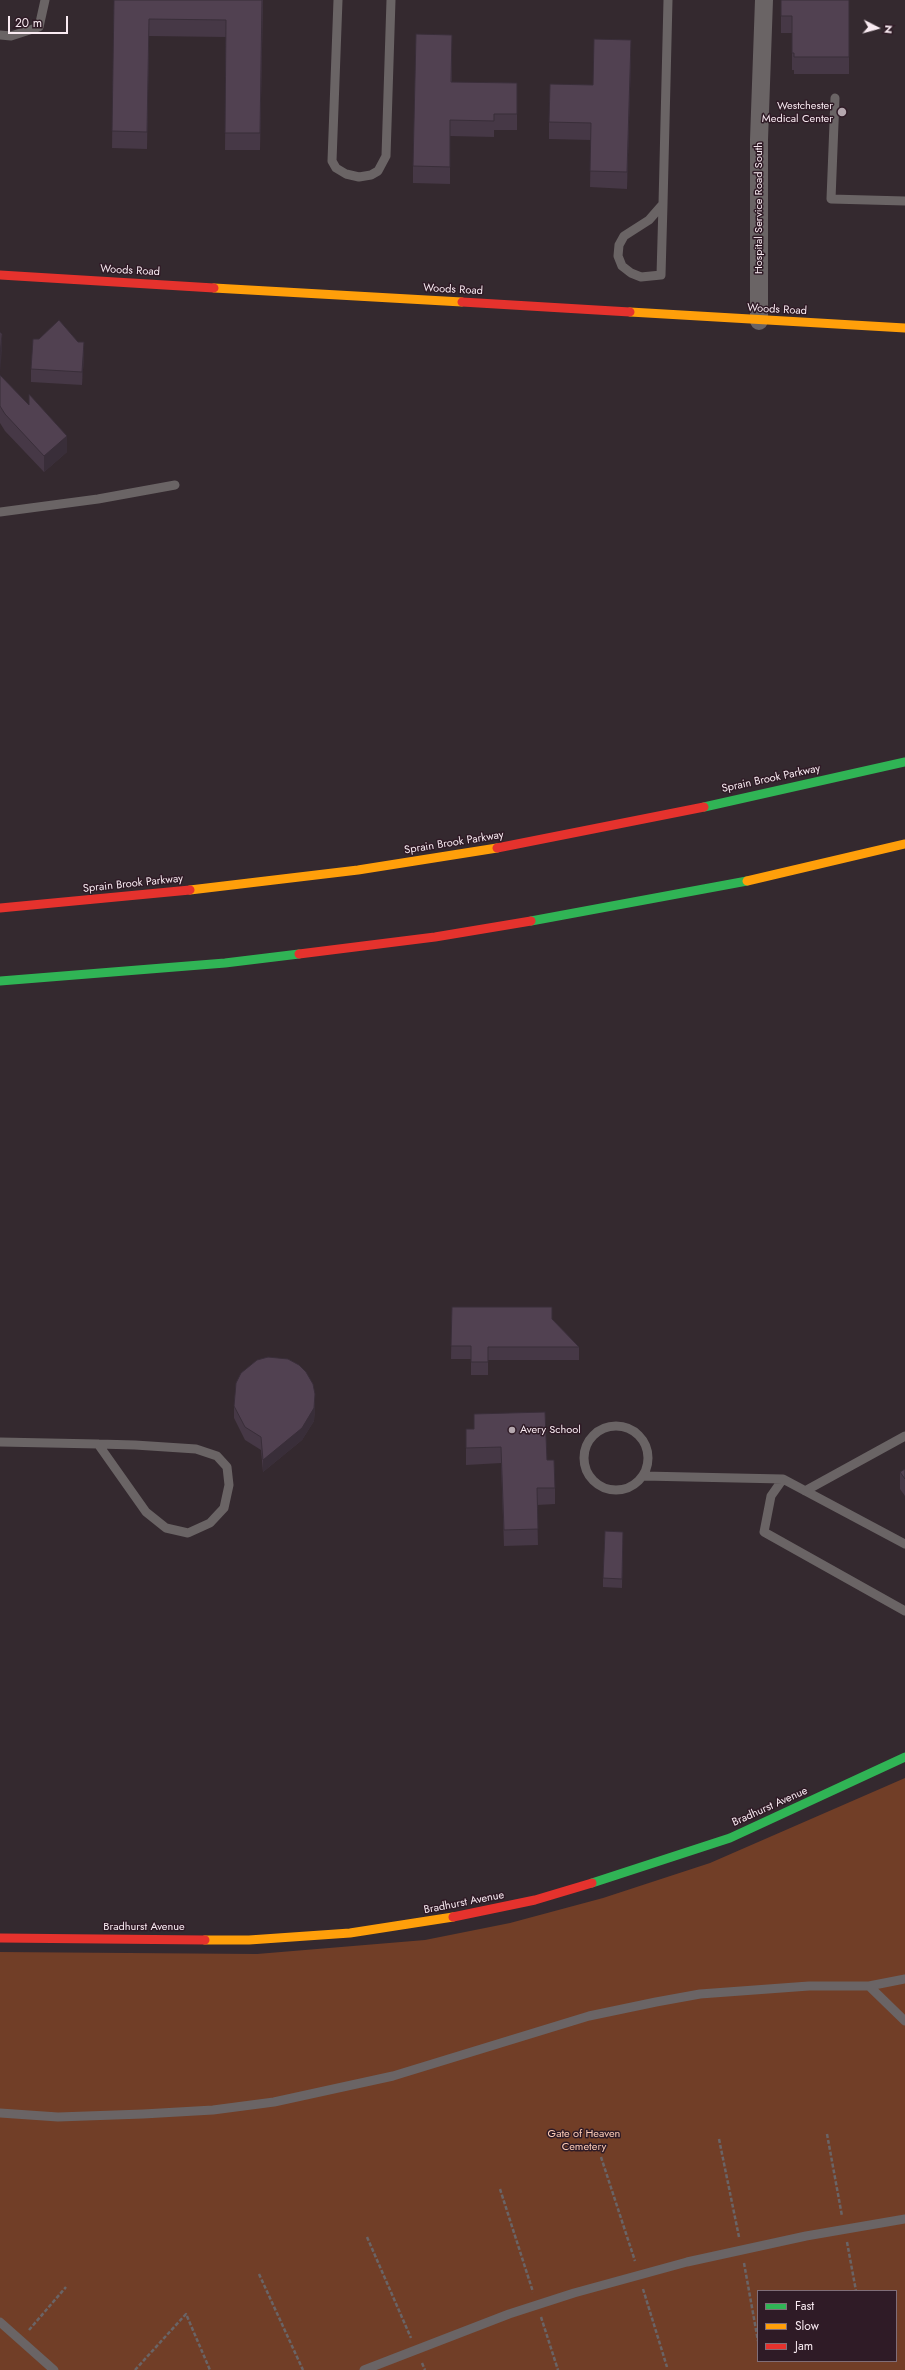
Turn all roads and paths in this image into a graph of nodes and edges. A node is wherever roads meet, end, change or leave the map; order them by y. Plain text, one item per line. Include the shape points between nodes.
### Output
1 (46, 0) edge
2 (338, 0) edge
3 (391, 0) edge
4 (668, 0) edge
5 (764, 0) edge
6 (0, 35) edge
7 (835, 98) dead end
8 (905, 201) edge
9 (663, 204) junction
10 (0, 275) edge
11 (759, 321) junction
12 (905, 328) edge
13 (175, 485) dead end
14 (0, 512) edge
15 (905, 762) edge
16 (905, 844) edge
17 (0, 908) edge
18 (0, 981) edge
19 (905, 1436) edge
20 (0, 1442) edge
21 (98, 1444) junction
22 (643, 1476) junction
23 (783, 1479) junction
24 (805, 1491) junction
25 (905, 1544) edge
26 (905, 1611) edge
27 (905, 1757) edge
28 (0, 1938) edge
29 (905, 1979) edge
30 (869, 1986) junction
31 (905, 2021) edge
32 (0, 2113) edge
33 (827, 2134) dead end
34 (500, 2189) dead end
35 (905, 2219) edge
36 (844, 2229) junction
37 (367, 2237) dead end
38 (259, 2274) dead end
39 (66, 2287) dead end
40 (856, 2290) edge
41 (537, 2304) junction
42 (0, 2322) edge
43 (21, 2339) junction
44 (417, 2350) junction
45 (54, 2370) edge
46 (135, 2370) edge
47 (210, 2370) edge
48 (303, 2370) edge
49 (364, 2370) edge
50 (425, 2370) edge
51 (558, 2370) edge

1 - 6 lane via 39,26 11,36
2 - 3 lane via 332,161 336,168 346,174 359,177 378,171 386,156
4 - 9 lane
5 - 11 street, Hospital Service Road South via 759,140
7 - 8 lane via 831,199
9 - 9 lane via 661,275 640,277 631,274 622,266 618,256 619,245 624,236 649,220
10 - 11 main road, Woods Road
11 - 12 main road, Woods Road
13 - 14 lane via 98,499
15 - 17 main road, Sprain Brook Parkway via 639,821 497,848 242,885
16 - 18 main road via 714,888 435,937 225,963
19 - 24 lane
20 - 21 lane
21 - 21 lane via 196,1449 217,1456 227,1467 228,1473 229,1485 224,1508 210,1523 188,1533 166,1528 146,1512
22 - 22 lane via 636,1484 621,1490 606,1489 597,1484 585,1468 585,1447 591,1437 609,1426 620,1425 635,1432 646,1444 649,1455
22 - 23 lane
23 - 24 lane
23 - 26 lane via 771,1496 764,1532
24 - 25 lane
27 - 28 main road, Bradhurst Avenue via 737,1835 679,1856 535,1900 431,1922 350,1933 249,1940
29 - 30 lane
30 - 31 lane
30 - 32 lane via 759,1988 700,1994 656,2002 589,2016 393,2076 274,2102 213,2110 143,2114 58,2117
33 - 36 path
34 - 41 path
35 - 36 lane
36 - 40 path
36 - 41 lane via 687,2262
37 - 44 path
38 - 48 path
39 - 43 path
41 - 44 lane
41 - 51 path
42 - 43 lane
43 - 45 lane
44 - 49 lane
44 - 50 path
46 - 47 path via 186,2314

